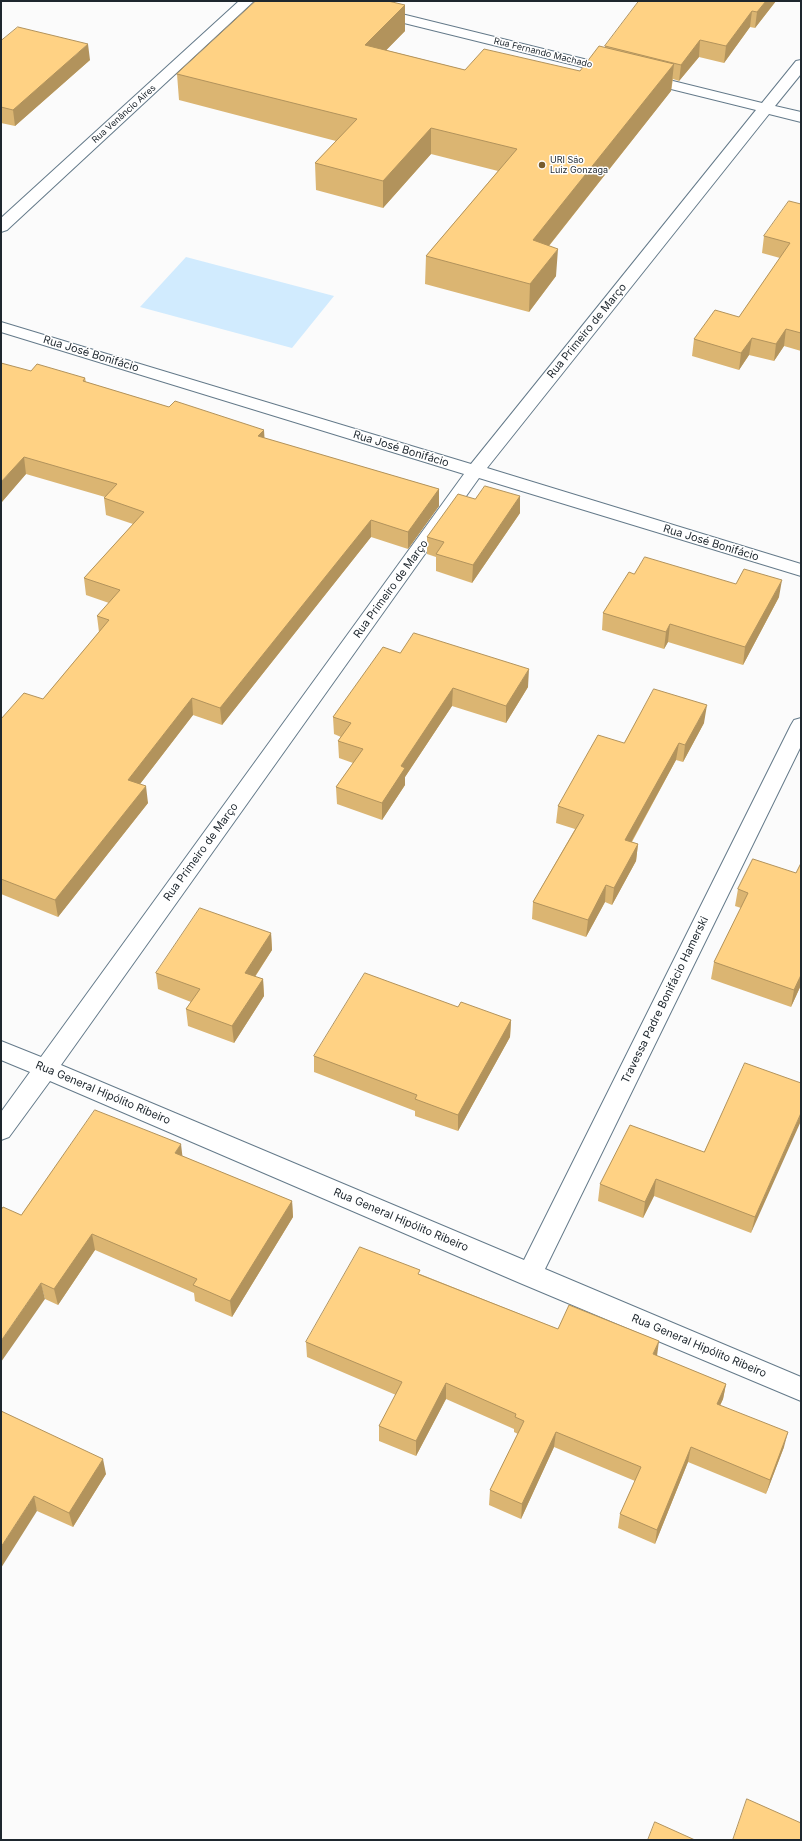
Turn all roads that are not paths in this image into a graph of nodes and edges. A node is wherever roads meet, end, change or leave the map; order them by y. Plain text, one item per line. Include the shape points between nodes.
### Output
1 (248, 1) edge
2 (332, 1) edge
3 (801, 64) edge
4 (765, 108) junction
5 (801, 118) edge
6 (1, 227) edge
7 (1, 327) edge
8 (475, 471) junction
9 (801, 570) edge
10 (801, 725) edge
11 (1, 1050) edge
12 (46, 1068) junction
13 (1, 1130) edge
14 (529, 1275) junction
15 (801, 1389) edge

1 - 6 street, Rua Venâncio Aires
2 - 4 street, Rua Fernando Machado
3 - 4 street, Rua Primeiro de Março
4 - 5 street, Rua Fernando Machado
4 - 8 street, Rua Primeiro de Março
7 - 8 street, Rua José Bonifácio
8 - 9 street, Rua José Bonifácio
8 - 12 street, Rua Primeiro de Março
10 - 14 street, Travessa Padre Bonifácio Hamerski
11 - 12 street, Rua General Hipólito Ribeiro
12 - 13 street, Rua Primeiro de Março
12 - 14 street, Rua General Hipólito Ribeiro
14 - 15 street, Rua General Hipólito Ribeiro

